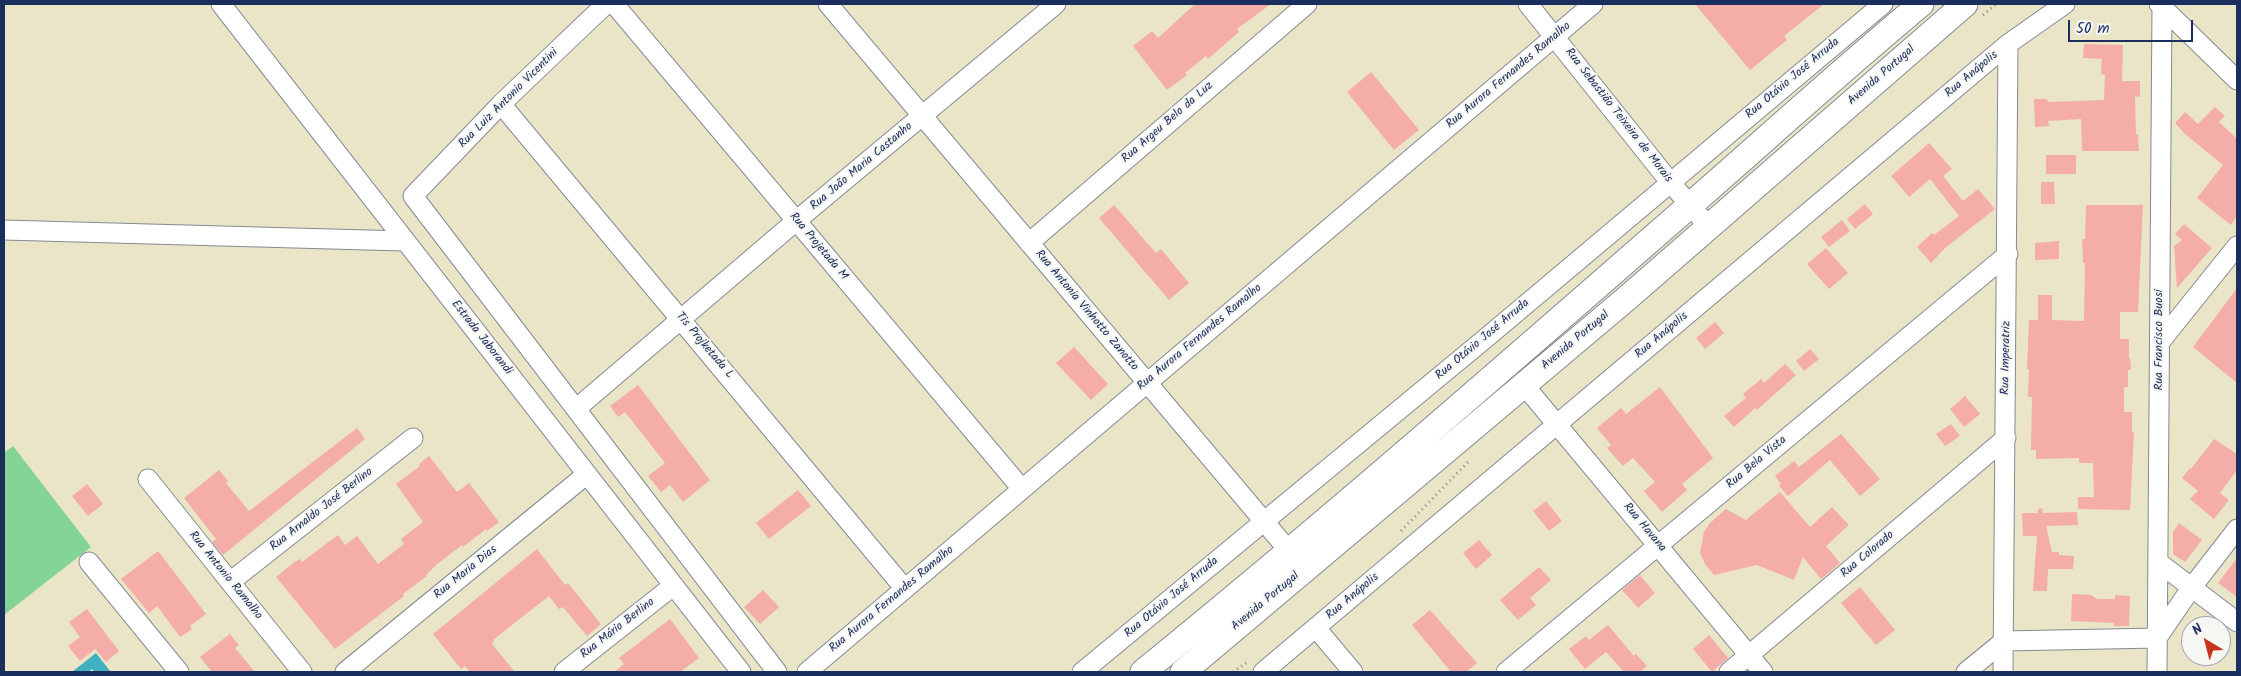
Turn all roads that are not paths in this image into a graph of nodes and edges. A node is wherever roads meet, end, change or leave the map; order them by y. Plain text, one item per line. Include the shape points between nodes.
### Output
1 (221, 4) edge
2 (606, 4) edge
3 (614, 4) edge
4 (828, 4) edge
5 (1056, 4) edge
6 (1307, 4) edge
7 (1528, 4) edge
8 (1593, 4) edge
9 (1883, 4) edge
10 (1921, 4) edge
11 (1965, 4) edge
12 (2065, 4) edge
13 (2160, 6) edge
14 (1555, 36) junction
15 (2008, 44) junction
16 (2237, 80) edge
17 (501, 104) junction
18 (922, 117) junction
19 (1670, 182) junction
20 (1690, 205) junction
21 (796, 221) junction
22 (1709, 227) junction
23 (4, 230) edge
24 (404, 241) junction
25 (1029, 243) junction
26 (2237, 246) edge
27 (2008, 254) junction
28 (682, 319) junction
29 (2160, 342) junction
30 (1148, 383) junction
31 (1524, 385) junction
32 (577, 408) junction
33 (1557, 424) junction
34 (413, 438) dead end
35 (2006, 438) junction
36 (587, 474) junction
37 (148, 479) dead end
38 (1022, 489) junction
39 (1265, 521) junction
40 (2237, 529) edge
41 (1658, 545) junction
42 (1290, 550) junction
43 (89, 562) dead end
44 (2158, 562) junction
45 (230, 582) junction
46 (673, 586) junction
47 (2192, 587) junction
48 (905, 589) junction
49 (2237, 622) edge
50 (1316, 628) junction
51 (2157, 638) junction
52 (2004, 641) junction
53 (1749, 655) junction
54 (178, 672) edge
55 (302, 672) edge
56 (345, 672) edge
57 (564, 672) edge
58 (741, 672) edge
59 (777, 672) edge
60 (807, 672) edge
61 (1082, 672) edge
62 (1143, 672) edge
63 (1182, 672) edge
64 (1263, 672) edge
65 (1353, 672) edge
66 (1506, 672) edge
67 (1729, 672) edge
68 (1764, 672) edge
69 (1966, 672) edge
70 (2003, 672) edge
71 (2157, 672) edge

1 - 24 street, Estrada Jaborandi
2 - 17 street, Rua Luiz Antonio Vicentini
3 - 21 street, Rua Projetada M
4 - 18 street, Rua Antonia Vinhotto Zanotto
5 - 18 street, Rua João Maria Castanho
6 - 25 street, Rua Argeu Belo da Luz
7 - 14 street, Rua Sebastião Teixeira de Morais
8 - 14 street, Rua Aurora Fernandes Ramalho
9 - 19 street, Rua Otávio José Arruda
10 - 20 main road, Avenida Portugal
11 - 22 main road, Avenida Portugal
12 - 15 street, Rua Anápolis
13 - 16 street
13 - 29 street, Rua Francisco Buosi
14 - 19 street, Rua Sebastião Teixeira de Morais
14 - 30 street, Rua Aurora Fernandes Ramalho
15 - 27 street, Rua Imperatriz
15 - 33 street, Rua Anápolis
17 - 28 street, Tis Projketada L
17 - 32 street, Rua Luiz Antonio Vicentini via 413,196
18 - 21 street, Rua João Maria Castanho
18 - 25 street, Rua Antonia Vinhotto Zanotto
19 - 20 street, Rua Sebastião Teixeira de Morais
19 - 39 street, Rua Otávio José Arruda
20 - 22 street, Rua Sebastião Teixeira de Morais
20 - 42 main road, Avenida Portugal
21 - 28 street, Rua João Maria Castanho
21 - 38 street, Rua Projetada M
22 - 31 main road, Avenida Portugal
23 - 24 street
24 - 36 street, Estrada Jaborandi
25 - 30 street, Rua Antonia Vinhotto Zanotto
26 - 29 street
27 - 35 street, Rua Imperatriz
27 - 41 street, Rua Bela Vista
28 - 32 street, Rua João Maria Castanho
28 - 48 street, Tis Projketada L
29 - 44 street, Rua Francisco Buosi
30 - 38 street, Rua Aurora Fernandes Ramalho
30 - 39 street, Rua Antonia Vinhotto Zanotto
31 - 33 street, Rua Havana
31 - 63 main road, Avenida Portugal
32 - 59 street
33 - 41 street, Rua Havana
33 - 50 street, Rua Anápolis
34 - 45 street, Rua Arnaldo José Berlino
35 - 52 street, Rua Imperatriz
35 - 53 street, Rua Colorado
36 - 46 street, Estrada Jaborandi
36 - 56 street, Rua Maria Dias
37 - 45 street, Rua Antonio Ramalho
38 - 48 street, Rua Aurora Fernandes Ramalho
39 - 42 street, Rua Antonia Vinhotto Zanotto
39 - 61 street, Rua Otávio José Arruda
40 - 47 street
41 - 53 street, Rua Havana
41 - 66 street, Rua Bela Vista
42 - 62 main road, Avenida Portugal
43 - 54 street
44 - 47 street
44 - 51 street, Rua Francisco Buosi
45 - 55 street, Rua Antonio Ramalho
46 - 57 street, Rua Mário Berlino
46 - 58 street, Estrada Jaborandi
47 - 49 street
47 - 51 street
48 - 60 street, Rua Aurora Fernandes Ramalho
50 - 64 street, Rua Anápolis
50 - 65 street
51 - 52 street
51 - 71 street, Rua Francisco Buosi
52 - 69 street
52 - 70 street, Rua Imperatriz
53 - 67 street, Rua Colorado
53 - 68 street, Rua Havana

